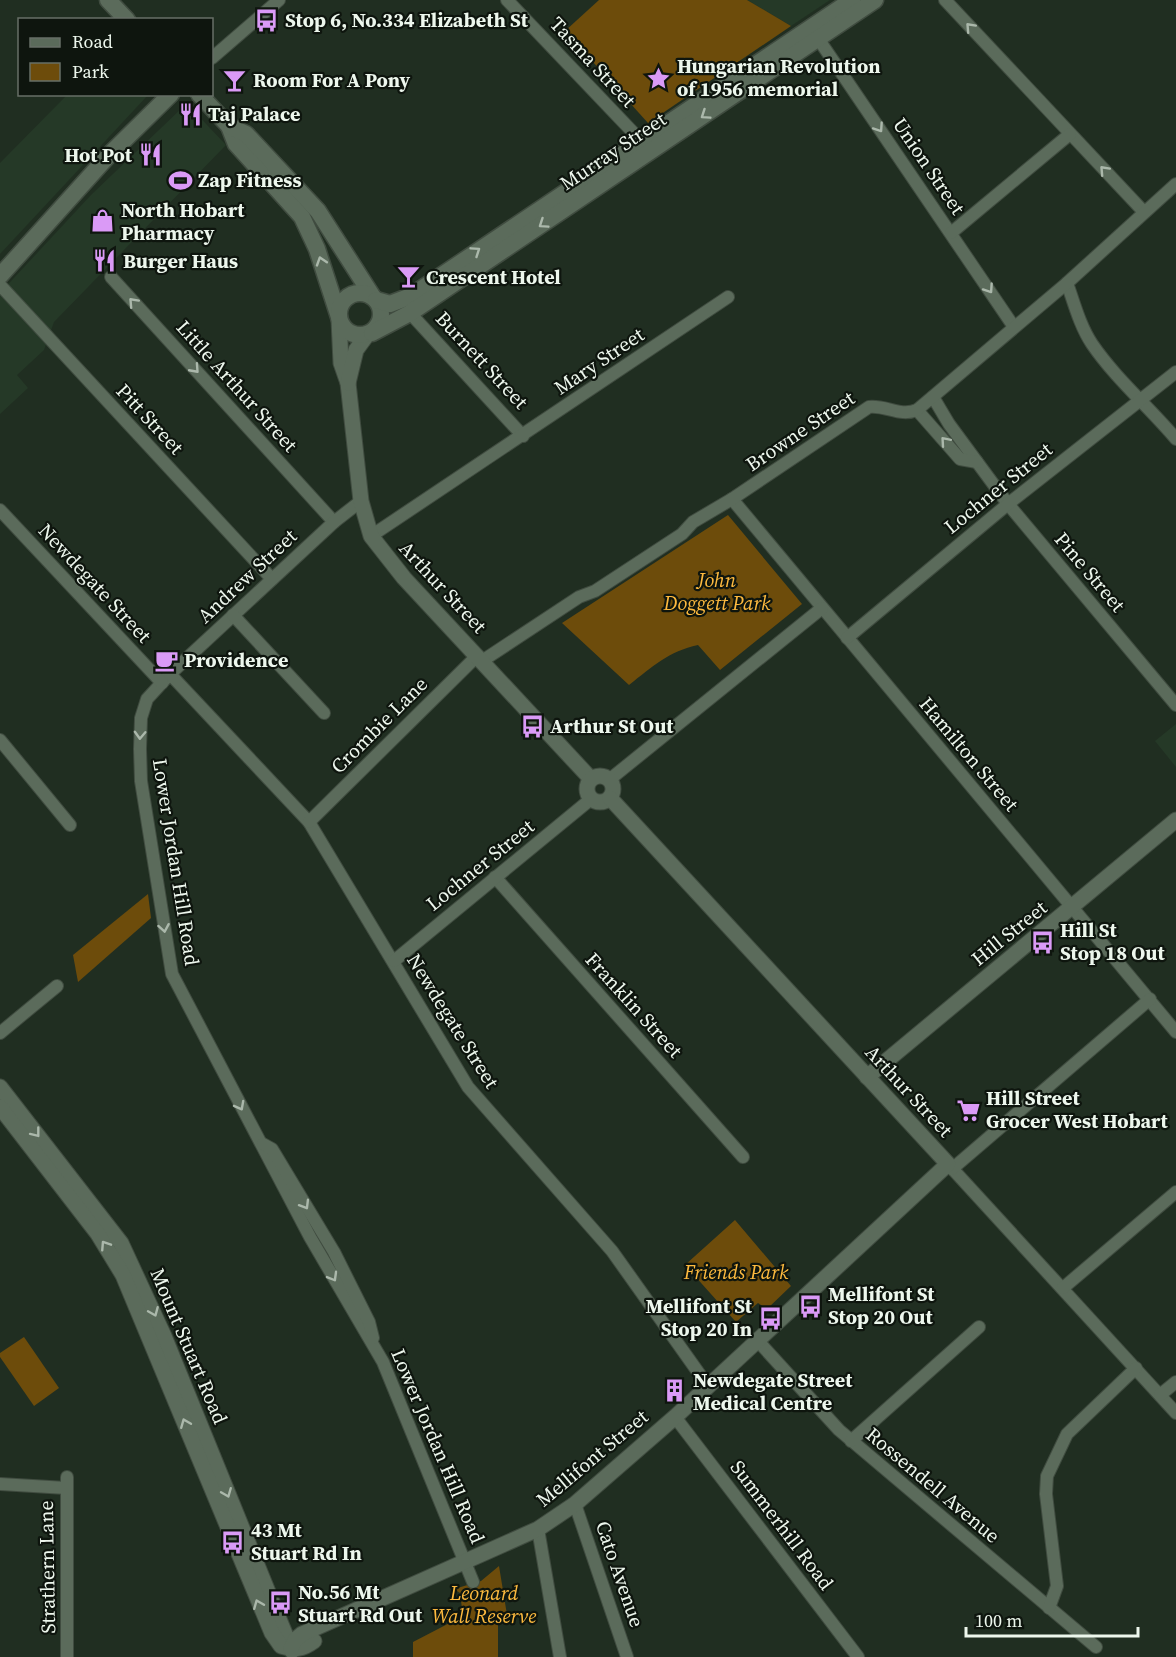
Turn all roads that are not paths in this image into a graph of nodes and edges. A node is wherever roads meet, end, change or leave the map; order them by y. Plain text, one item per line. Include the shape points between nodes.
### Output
1 (108, 0) edge
2 (279, 0) edge
3 (507, 0) edge
4 (852, 0) edge
5 (875, 0) edge
6 (945, 0) edge
7 (125, 18) edge
8 (814, 33) junction
9 (213, 57) edge
10 (169, 96) edge
11 (201, 96) edge
12 (229, 126) junction
13 (1070, 134) junction
14 (646, 147) junction
15 (1176, 184) edge
16 (1144, 212) junction
17 (951, 233) junction
18 (0, 276) edge
19 (111, 277) dead end
20 (1067, 283) junction
21 (0, 285) edge
22 (728, 297) dead end
23 (374, 299) junction
24 (410, 313) junction
25 (339, 318) junction
26 (1014, 327) junction
27 (369, 334) junction
28 (1176, 372) edge
29 (348, 383) junction
30 (933, 397) junction
31 (1140, 402) junction
32 (917, 410) junction
33 (523, 436) junction
34 (1176, 439) edge
35 (977, 462) junction
36 (732, 499) junction
37 (361, 501) junction
38 (1008, 504) junction
39 (0, 510) edge
40 (334, 522) junction
41 (371, 537) junction
42 (272, 579) junction
43 (822, 608) junction
44 (233, 615) junction
45 (847, 638) junction
46 (480, 658) junction
47 (166, 678) junction
48 (1176, 705) edge
49 (324, 713) dead end
50 (0, 740) edge
51 (591, 779) junction
52 (609, 780) junction
53 (610, 798) junction
54 (591, 799) junction
55 (1176, 820) edge
56 (309, 822) junction
57 (70, 825) dead end
58 (495, 878) junction
59 (1073, 908) junction
60 (394, 962) junction
61 (57, 986) dead end
62 (1150, 999) junction
63 (1176, 1032) edge
64 (0, 1033) edge
65 (867, 1077) junction
66 (0, 1087) edge
67 (0, 1107) edge
68 (743, 1157) dead end
69 (950, 1167) junction
70 (1176, 1192) edge
71 (1063, 1288) junction
72 (979, 1327) dead end
73 (757, 1340) junction
74 (1136, 1368) junction
75 (1176, 1382) edge
76 (708, 1386) junction
77 (1160, 1395) junction
78 (1176, 1413) edge
79 (675, 1417) junction
80 (851, 1441) junction
81 (0, 1484) edge
82 (575, 1504) junction
83 (538, 1529) junction
84 (465, 1561) junction
85 (473, 1582) dead end
86 (1050, 1608) junction
87 (327, 1625) junction
88 (314, 1641) junction
89 (1096, 1647) dead end
90 (293, 1653) edge
91 (67, 1657) edge
92 (308, 1657) edge
93 (560, 1657) edge
94 (627, 1657) edge
95 (858, 1657) edge

1 - 7 main road
2 - 9 street
3 - 14 street, Tasma Street
4 - 8 main road, Murray Street
5 - 8 main road, Murray Street
13 -> 6 street
8 - 14 main road, Murray Street
8 -> 17 street, Union Street
10 - 18 main road via 109,154
11 - 12 main road
12 - 23 main road via 246,134 318,211
25 -> 12 main road via 302,217 236,144
16 -> 13 street
13 - 17 street
23 -> 14 main road, Murray Street via 390,304 411,296
14 -> 24 main road, Murray Street
15 - 16 street
16 - 20 street
17 -> 26 street, Union Street
19 - 40 street, Little Arthur Street
20 - 26 street
20 - 31 street via 1092,344
21 - 42 street, Pitt Street
22 - 33 street, Mary Street
23 - 25 main road via 363,293 349,296 340,306
23 - 27 main road via 381,308 381,317
24 - 27 main road, Murray Street
24 - 33 street, Burnett Street
25 - 27 main road via 352,335
25 - 29 street, Arthur Street via 341,363
26 - 30 street
27 - 29 street, Arthur Street via 356,350
28 - 31 street, Lochner Street
29 - 37 street, Arthur Street
30 - 32 street
30 - 35 street, Pine Street
31 - 34 street via 1151,409
31 - 38 street, Lochner Street
35 -> 32 street, Pine Street via 960,459
32 - 36 street, Browne Street via 909,414 881,406 868,407
33 - 41 street, Mary Street
35 - 38 street, Pine Street
36 - 43 street, Hamilton Street
36 - 46 street, Browne Street via 595,591
37 - 40 street, Andrew Street
37 - 41 street, Arthur Street
38 - 45 street, Lochner Street
38 - 48 street, Pine Street
39 - 47 street, Newdegate Street
40 - 42 street, Andrew Street
41 - 46 street, Arthur Street
42 - 44 street, Andrew Street
43 - 45 street, Hamilton Street
43 - 52 street
44 - 47 street, Andrew Street
44 - 49 street
45 - 59 street, Hamilton Street
46 - 51 street, Arthur Street
46 - 56 street, Crombie Lane
47 - 56 street, Newdegate Street
47 -> 84 street, Lower Jordan Hill Road via 147,699 141,718 140,749 141,781 172,974 310,1237 374,1346
50 - 57 street
51 - 52 street via 599,776
51 - 54 street via 586,789
52 - 53 street via 613,787
53 - 54 street via 598,802
53 - 65 street, Arthur Street
54 - 58 street, Lochner Street
55 - 59 street, Hill Street
56 - 60 street, Newdegate Street
58 - 60 street, Lochner Street
58 - 68 street, Franklin Street
59 - 62 street, Hamilton Street
59 - 65 street, Hill Street
60 - 76 street, Newdegate Street via 468,1086 612,1251
61 - 64 street
62 - 63 street, Hamilton Street
62 - 69 street
65 - 69 street, Arthur Street
66 -> 90 street, Mount Stuart Road via 108,1224 126,1254 164,1336
90 -> 67 street, Mount Stuart Road via 281,1646 265,1621 123,1275 98,1234
69 - 71 street, Arthur Street
69 - 73 street, Mellifont Street
70 - 71 street
71 - 74 street, Arthur Street
72 - 80 street
73 - 76 street, Mellifont Street
73 - 80 street, Rossendell Avenue
74 - 77 street, Arthur Street
74 - 86 street via 1067,1434 1047,1476 1058,1586
75 - 77 street
76 - 79 street, Mellifont Street
77 - 78 street, Arthur Street
79 - 82 street, Mellifont Street
79 - 95 street, Summerhill Road
80 - 86 street, Rossendell Avenue
81 - 91 street, Strathern Lane via 62,1484
82 - 83 street, Mellifont Street
82 - 94 street, Cato Avenue
83 - 84 street, Mellifont Street
83 - 93 street
84 - 85 street, Lower Jordan Hill Road
84 - 87 street, Mellifont Street
86 - 89 street, Rossendell Avenue
87 - 88 street, Mellifont Street
87 - 90 street, Mellifont Street via 294,1640
88 - 90 street
88 - 92 street, Mellifont Street

